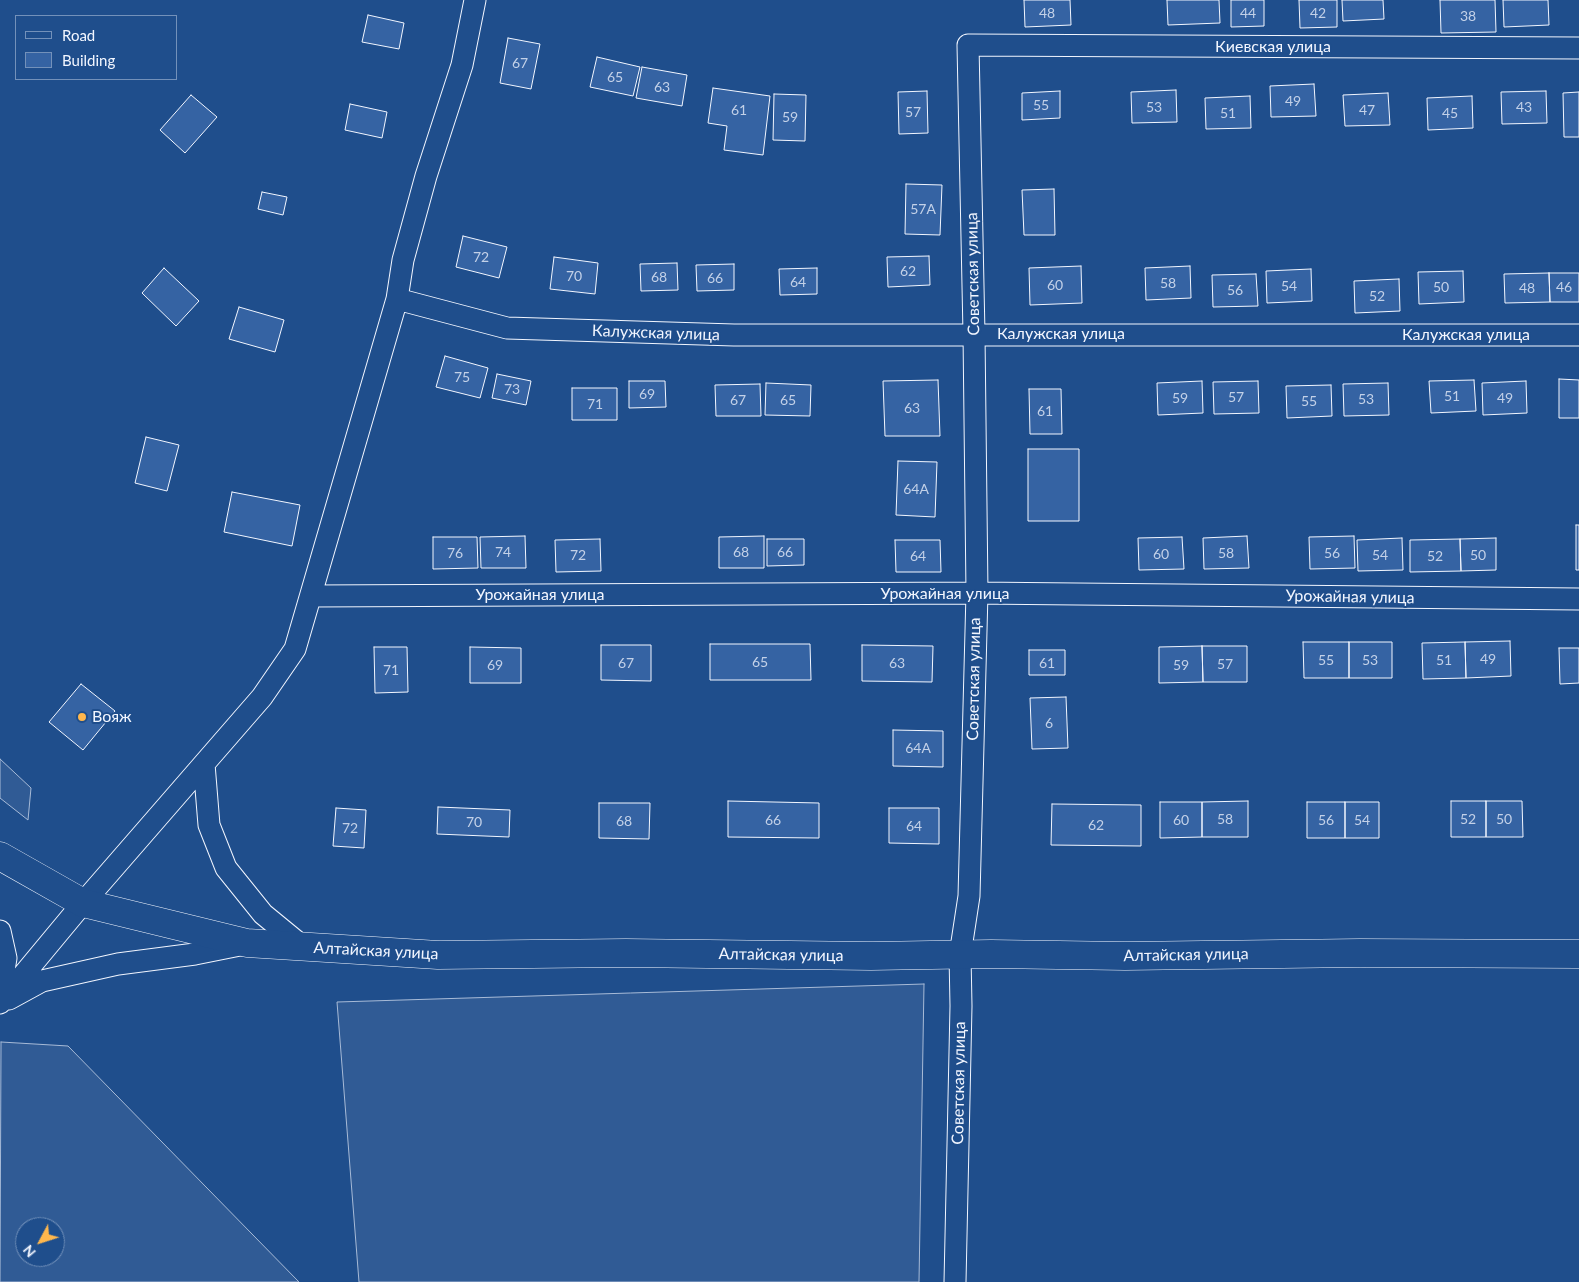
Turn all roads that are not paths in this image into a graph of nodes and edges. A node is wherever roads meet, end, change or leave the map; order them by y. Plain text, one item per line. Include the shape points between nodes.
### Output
1 (475, 0) edge
2 (968, 45) joint
3 (1579, 48) edge
4 (397, 299) junction
5 (974, 334) junction
6 (1579, 335) edge
7 (976, 593) junction
8 (311, 596) junction
9 (1579, 599) edge
10 (204, 764) junction
11 (0, 856) edge
12 (83, 903) junction
13 (0, 931) edge
14 (246, 944) junction
15 (302, 946) junction
16 (1579, 954) edge
17 (960, 955) junction
18 (0, 994) edge
19 (0, 1004) edge
20 (955, 1282) edge

1 - 4 street via 462,65 403,260
2 - 3 street, Киевская улица
2 - 5 street, Советская улица
4 - 5 street, Калужская улица via 507,328 734,335
4 - 8 street
5 - 6 street, Калужская улица
5 - 7 street, Советская улица
7 - 8 street, Урожайная улица
7 - 9 street, Урожайная улица
7 - 17 street, Советская улица via 969,896
8 - 10 street via 295,649 262,697
10 - 12 street
10 - 15 street via 209,826 226,868 263,914
11 - 12 main road, Алтайская улица
12 - 14 main road, Алтайская улица
12 - 19 street
13 - 18 street via 6,958
14 - 15 main road, Алтайская улица
14 - 19 street via 118,964 42,981
15 - 17 main road, Алтайская улица via 438,955
16 - 17 main road, Алтайская улица
17 - 20 street, Советская улица

